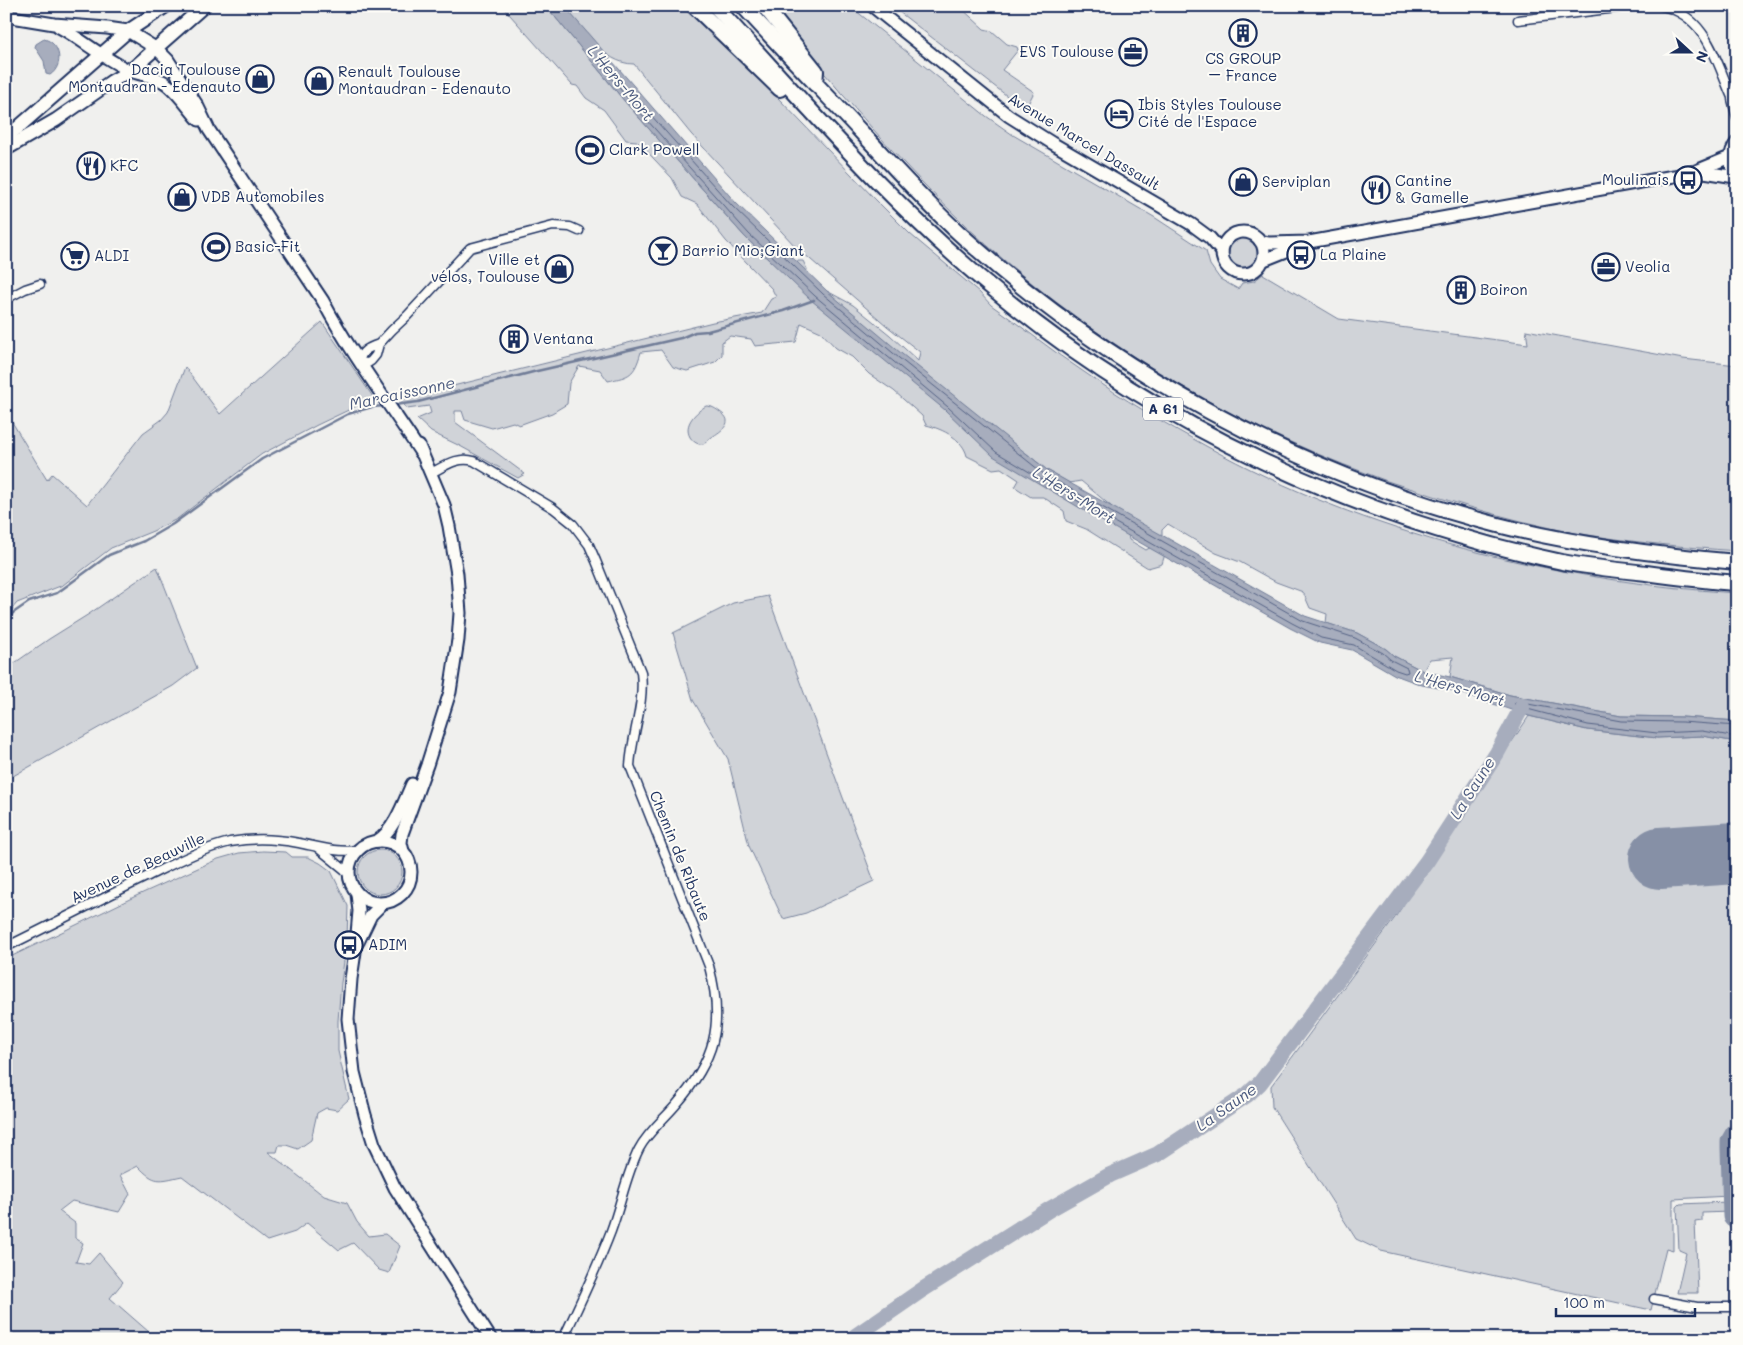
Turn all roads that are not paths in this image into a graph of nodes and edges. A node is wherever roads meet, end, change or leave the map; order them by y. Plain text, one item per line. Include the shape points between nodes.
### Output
1 (166, 6) edge
2 (204, 6) edge
3 (694, 6) edge
4 (715, 6) edge
5 (743, 6) edge
6 (764, 6) edge
7 (872, 6) edge
8 (1633, 6) edge
9 (1662, 6) edge
10 (6, 16) edge
11 (1518, 20) dead end
12 (54, 24) junction
13 (128, 31) junction
14 (157, 48) junction
15 (101, 55) junction
16 (130, 71) junction
17 (815, 84) junction
18 (1731, 95) junction
19 (1737, 103) edge
20 (1737, 118) edge
21 (209, 130) junction
22 (6, 138) edge
23 (1737, 142) edge
24 (842, 144) junction
25 (6, 149) edge
26 (1730, 158) junction
27 (1696, 171) junction
28 (1736, 177) edge
29 (1191, 224) junction
30 (579, 230) dead end
31 (1229, 237) junction
32 (1260, 241) junction
33 (1310, 242) junction
34 (1222, 252) junction
35 (1264, 260) junction
36 (40, 284) dead end
37 (6, 299) edge
38 (380, 344) junction
39 (363, 359) junction
40 (431, 473) junction
41 (1737, 562) edge
42 (1737, 583) edge
43 (433, 742) junction
44 (377, 841) junction
45 (318, 848) junction
46 (358, 850) junction
47 (404, 851) junction
48 (349, 876) junction
49 (357, 894) junction
50 (382, 904) junction
51 (356, 945) junction
52 (6, 947) edge
53 (1654, 1298) dead end
54 (1737, 1307) edge
55 (491, 1339) edge
56 (564, 1339) edge

1 - 13 main road
2 - 14 main road
3 - 24 highway
4 - 24 highway, A 61
5 - 17 highway, A 61
6 - 17 highway via 816,71
7 - 29 main road, Avenue Marcel Dassault via 1009,116
8 - 11 street
9 - 18 street via 1684,16 1707,38
10 - 12 main road
12 - 13 main road
12 - 15 main road
13 - 14 main road
13 - 15 main road
14 - 16 main road
14 - 21 main road via 197,105
15 - 16 main road
15 - 22 main road
16 - 21 main road via 168,84
16 - 25 main road
17 - 41 highway, A 61 via 958,232 1025,289 1110,352 1220,418 1291,453 1372,486 1499,526 1604,547
18 - 19 street
18 - 20 street
21 - 39 main road via 335,323
23 - 26 main road
24 - 42 highway, A 61 via 932,235 1040,326 1119,382 1241,452 1339,496 1474,540 1564,562
26 - 27 main road, Avenue Marcel Dassault
26 - 28 main road, Avenue Marcel Dassault
27 - 28 main road, Avenue Marcel Dassault
27 - 33 main road, Avenue Marcel Dassault
29 - 31 main road, Avenue Marcel Dassault
29 - 34 main road, Avenue Marcel Dassault
30 - 38 street via 553,226 470,248
31 - 32 main road, Avenue Marcel Dassault via 1244,232 1251,233
31 - 34 main road
32 - 33 main road, Avenue Marcel Dassault
32 - 35 main road
33 - 35 main road, Avenue Marcel Dassault
34 - 35 main road, Avenue Marcel Dassault via 1225,265 1236,274 1250,274
36 - 37 street
38 - 39 street via 376,354
38 - 39 street via 365,349
39 - 40 main road via 402,418
40 - 43 main road via 444,505 452,542 460,613 452,680
40 - 56 street, Chemin de Ribaute via 460,459 474,461 553,508 573,524 589,545 641,672 642,703 630,766 709,966 715,990 717,1025 709,1055 687,1091 640,1147 600,1260
43 - 44 main road via 390,830
43 - 47 main road via 402,834
44 - 46 main road
44 - 47 main road via 394,844
45 - 46 street, Avenue de Beauville
45 - 48 street, Avenue de Beauville
45 - 52 street, Avenue de Beauville via 255,839 204,850
46 - 48 main road via 350,862
47 - 50 main road via 411,867 409,884 399,898
48 - 49 main road
49 - 50 main road via 369,902
49 - 51 main road
50 - 51 main road via 371,915
51 - 55 main road via 348,1019 354,1072 364,1115 395,1188
53 - 54 street via 1697,1307

